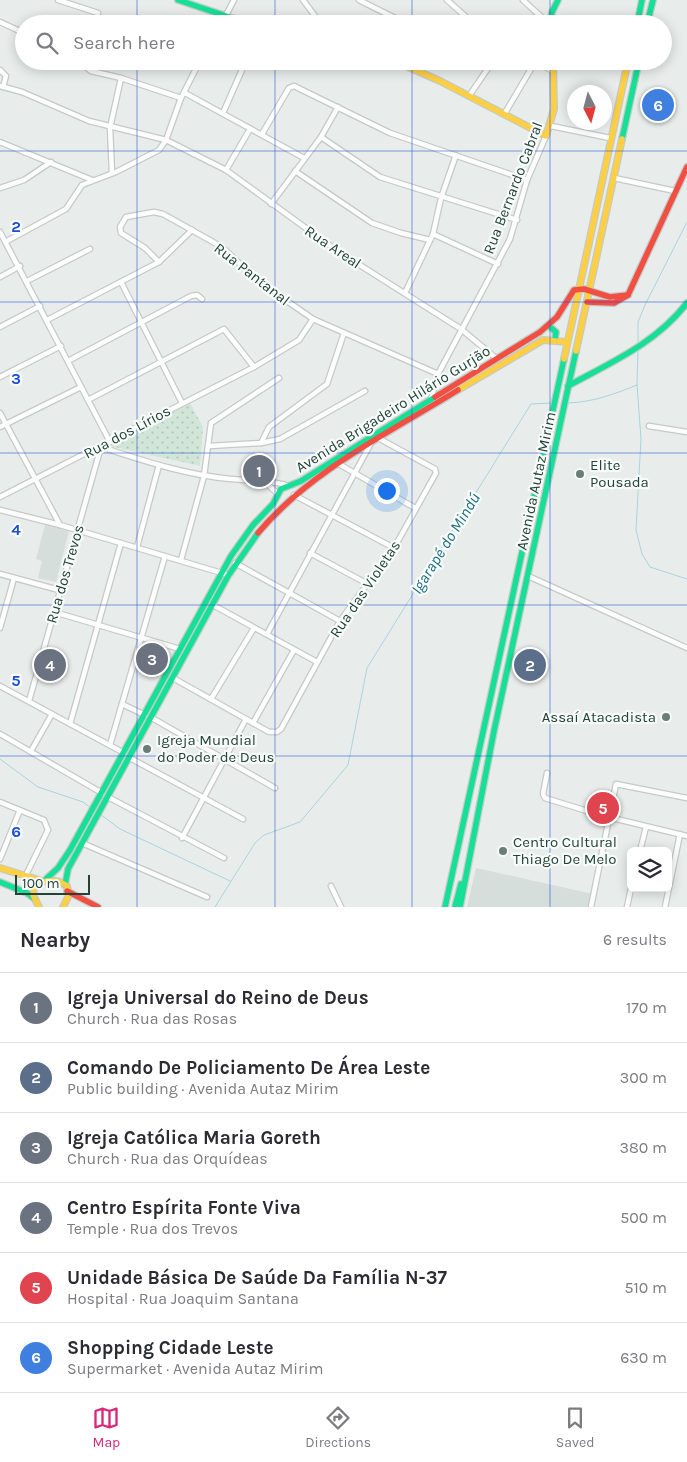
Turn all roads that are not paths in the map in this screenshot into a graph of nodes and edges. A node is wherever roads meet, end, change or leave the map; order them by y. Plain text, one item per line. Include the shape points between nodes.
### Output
1 (58, 0) edge
2 (178, 0) edge
3 (234, 0) edge
4 (303, 0) edge
5 (358, 0) edge
6 (447, 0) edge
7 (523, 0) edge
8 (558, 0) edge
9 (642, 0) edge
10 (652, 0) edge
11 (188, 2) edge
12 (308, 2) edge
13 (98, 12) dead end
14 (220, 15) edge
15 (226, 15) edge
16 (316, 15) edge
17 (389, 15) edge
18 (463, 15) edge
19 (539, 15) edge
20 (551, 15) edge
21 (639, 15) edge
22 (650, 15) edge
23 (0, 22) edge
24 (15, 29) edge
25 (0, 70) edge
26 (90, 70) edge
27 (196, 70) edge
28 (242, 70) edge
29 (416, 70) edge
30 (487, 70) edge
31 (530, 70) edge
32 (626, 70) edge
33 (637, 70) edge
34 (554, 71) edge
35 (121, 78) junction
36 (2, 86) edge
37 (185, 93) junction
38 (469, 96) junction
39 (181, 98) junction
40 (338, 107) junction
41 (224, 113) junction
42 (505, 114) junction
43 (551, 126) junction
44 (110, 128) junction
45 (250, 129) junction
46 (262, 134) junction
47 (546, 136) junction
48 (321, 137) junction
49 (610, 138) junction
50 (166, 140) junction
51 (0, 142) edge
52 (456, 155) junction
53 (304, 158) junction
54 (51, 162) junction
55 (687, 167) edge
56 (226, 170) junction
57 (295, 171) junction
58 (112, 174) junction
59 (614, 178) junction
60 (92, 180) junction
61 (527, 180) junction
62 (0, 188) edge
63 (675, 191) junction
64 (441, 198) junction
65 (271, 204) junction
66 (517, 220) junction
67 (192, 230) junction
68 (0, 232) edge
69 (433, 234) junction
70 (430, 240) junction
71 (7, 241) junction
72 (90, 248) dead end
73 (159, 262) junction
74 (498, 264) junction
75 (20, 266) junction
76 (0, 277) edge
77 (27, 281) junction
78 (121, 282) junction
79 (579, 288) junction
80 (589, 290) junction
81 (405, 293) junction
82 (628, 295) junction
83 (202, 299) dead end
84 (586, 302) junction
85 (687, 303) edge
86 (40, 306) junction
87 (687, 315) edge
88 (313, 319) junction
89 (47, 320) junction
90 (673, 320) junction
91 (141, 323) junction
92 (549, 326) junction
93 (0, 327) edge
94 (461, 329) junction
95 (344, 333) junction
96 (555, 340) junction
97 (567, 342) junction
98 (61, 346) junction
99 (497, 359) junction
100 (68, 361) junction
101 (161, 361) junction
102 (254, 367) junction
103 (438, 374) junction
104 (0, 377) edge
105 (279, 378) dead end
106 (568, 386) junction
107 (81, 387) junction
108 (364, 392) dead end
109 (431, 399) junction
110 (88, 400) junction
111 (182, 403) junction
112 (0, 413) edge
113 (6, 424) junction
114 (649, 426) dead end
115 (0, 427) edge
116 (687, 432) edge
117 (380, 439) junction
118 (110, 442) junction
119 (261, 443) junction
120 (370, 445) junction
121 (210, 446) junction
122 (101, 447) junction
123 (339, 464) junction
124 (158, 465) junction
125 (354, 474) junction
126 (204, 476) junction
127 (36, 479) junction
128 (266, 483) junction
129 (288, 486) junction
130 (278, 494) junction
131 (294, 495) junction
132 (0, 497) edge
133 (289, 501) junction
134 (415, 508) junction
135 (0, 510) edge
136 (332, 514) junction
137 (60, 525) junction
138 (77, 531) junction
139 (121, 543) junction
140 (137, 547) junction
141 (394, 548) junction
142 (310, 553) junction
143 (165, 556) junction
144 (181, 560) junction
145 (235, 563) junction
146 (0, 574) edge
147 (225, 574) junction
148 (528, 576) junction
149 (14, 578) junction
150 (366, 584) junction
151 (59, 590) junction
152 (289, 592) junction
153 (213, 605) junction
154 (54, 612) junction
155 (340, 621) junction
156 (98, 626) junction
157 (0, 628) edge
158 (254, 628) junction
159 (266, 634) junction
160 (142, 638) junction
161 (687, 648) edge
162 (180, 649) junction
163 (294, 650) junction
164 (317, 662) junction
165 (173, 678) junction
166 (0, 686) edge
167 (212, 699) junction
168 (29, 701) junction
169 (122, 704) junction
170 (52, 714) junction
171 (145, 715) junction
172 (152, 718) junction
173 (246, 719) junction
174 (253, 723) junction
175 (70, 724) junction
176 (0, 734) edge
177 (110, 745) junction
178 (32, 751) junction
179 (124, 753) junction
180 (130, 758) junction
181 (225, 758) junction
182 (547, 773) dead end
183 (275, 788) dead end
184 (102, 793) junction
185 (108, 797) junction
186 (203, 798) junction
187 (687, 798) edge
188 (0, 802) edge
189 (20, 810) junction
190 (610, 818) junction
191 (243, 819) dead end
192 (646, 827) junction
193 (680, 834) junction
194 (687, 836) edge
195 (182, 838) junction
196 (82, 843) junction
197 (641, 847) edge
198 (224, 858) dead end
199 (0, 859) edge
200 (0, 868) edge
201 (467, 871) junction
202 (25, 877) junction
203 (44, 880) junction
204 (0, 882) edge
205 (331, 886) dead end
206 (66, 888) junction
207 (630, 892) edge
208 (207, 897) dead end
209 (36, 904) edge
210 (445, 906) edge
211 (63, 907) edge
212 (98, 907) edge
213 (341, 907) edge
214 (455, 907) edge
215 (460, 907) edge
216 (590, 907) edge
217 (627, 907) edge
218 (665, 907) edge

1 - 13 street
2 - 11 street
3 - 15 street
4 - 12 street
5 - 17 street
6 - 18 street
7 - 19 street
8 - 20 street
9 - 21 street
10 - 22 street
11 - 14 street
12 - 16 street
23 - 24 street
25 - 36 street via 6,76
26 - 35 street
27 - 37 street
28 - 41 street
29 - 38 street
30 - 38 street
31 - 42 street
32 - 49 street, Avenida Autaz Mirim
33 - 59 street, Avenida Autaz Mirim
34 - 43 street, Rua Bernardo Cabral via 556,101
35 - 39 street
35 - 44 street
36 - 44 street, Rua Areal
37 - 39 street
37 - 41 street
38 - 42 street
39 - 50 street
40 - 46 street via 292,86
40 - 48 street
40 - 52 street via 390,132
41 - 45 street
42 - 47 street
43 - 47 street, Rua Bernardo Cabral
43 - 49 street
44 - 50 street, Rua Areal
44 - 58 street
45 - 46 street
45 - 56 street
46 - 53 street
47 - 61 street, Rua Bernardo Cabral
48 - 53 street
48 - 64 street via 380,177
49 - 79 street, Avenida Autaz Mirim
50 - 56 street, Rua Areal
50 - 58 street via 158,150
51 - 54 street
52 - 61 street
52 - 64 street
53 - 57 street
54 - 60 street
54 - 62 street via 24,180
55 - 63 street
56 - 65 street, Rua Areal
57 - 65 street
57 - 70 street via 372,223
58 - 60 street
59 - 63 street
59 - 80 street, Avenida Autaz Mirim
60 - 71 street via 80,187 66,209
61 - 66 street, Rua Bernardo Cabral
63 - 82 street
64 - 66 street
64 - 69 street
65 - 81 street, Rua Areal
66 - 74 street, Rua Bernardo Cabral
67 - 73 street
67 - 73 street, Rua Pantanal via 158,212 126,217 120,227 121,233 145,248
67 - 88 street, Rua Pantanal via 222,247 258,281
68 - 71 street
69 - 70 street
69 - 74 street
70 - 81 street
71 - 75 street
72 - 77 street
73 - 78 street
74 - 94 street, Rua Bernardo Cabral
75 - 76 street
75 - 77 street
77 - 86 street
78 - 89 street
78 - 91 street
79 - 80 street
79 - 92 street, Avenida Brigadeiro Hilário Gurjão via 572,292
79 - 97 street, Avenida Autaz Mirim
80 - 82 street via 610,296
80 - 84 street, Avenida Autaz Mirim
81 - 94 street, Rua Areal
82 - 84 street via 621,302
83 - 91 street via 194,295
84 - 106 street, Avenida Autaz Mirim
85 - 90 street
86 - 89 street
86 - 93 street
87 - 90 street
88 - 95 street, Rua Pantanal
88 - 102 street, Rua dos Lírios via 299,340
89 - 98 street
90 - 106 street via 652,338
91 - 100 street
91 - 101 street
92 - 96 street via 556,332
92 - 99 street, Avenida Brigadeiro Hilário Gurjão
94 - 99 street, Rua Areal
94 - 103 street, Rua Bernardo Cabral
95 - 103 street, Rua Pantanal
95 - 119 street via 329,379 320,390 269,427
96 - 97 street, Avenida Brigadeiro Hilário Gurjão
96 - 117 street, Avenida Brigadeiro Hilário Gurjão via 536,342
97 - 210 street, Avenida Autaz Mirim
98 - 100 street
98 - 104 street
99 - 109 street, Avenida Brigadeiro Hilário Gurjão
100 - 107 street
101 - 102 street via 224,329
101 - 110 street
101 - 111 street
102 - 111 street, Rua dos Lírios
103 - 109 street, Rua Bernardo Cabral
105 - 121 street via 214,420 210,427
106 - 148 street, Avenida Autaz Mirim
107 - 110 street
107 - 113 street
108 - 119 street via 286,437
109 - 129 street, Avenida Brigadeiro Hilário Gurjão
110 - 118 street
111 - 118 street, Rua dos Lírios
112 - 113 street
113 - 115 street
113 - 127 street
114 - 116 street
117 - 120 street, Avenida Brigadeiro Hilário Gurjão
117 - 134 street, Rua das Violetas via 436,470
118 - 122 street, Rua dos Lírios
119 - 121 street
120 - 123 street, Avenida Brigadeiro Hilário Gurjão
120 - 125 street
121 - 126 street
122 - 124 street
122 - 127 street, Rua dos Lírios
122 - 138 street, Rua dos Trevos
123 - 125 street
123 - 131 street, Avenida Brigadeiro Hilário Gurjão
124 - 126 street
124 - 140 street
125 - 134 street
125 - 136 street
126 - 128 street
126 - 144 street
127 - 132 street, Rua dos Lírios
127 - 137 street
128 - 129 street
128 - 130 street
129 - 130 street, Avenida Brigadeiro Hilário Gurjão
129 - 131 street
130 - 133 street
130 - 147 street, Avenida Brigadeiro Hilário Gurjão via 241,540
131 - 133 street, Avenida Brigadeiro Hilário Gurjão
131 - 136 street
133 - 145 street, Avenida Brigadeiro Hilário Gurjão via 258,531
134 - 141 street, Rua das Violetas
135 - 137 street
136 - 141 street
136 - 142 street
137 - 138 street
138 - 139 street
138 - 151 street, Rua dos Trevos
139 - 140 street
139 - 156 street
140 - 143 street
141 - 150 street, Rua das Violetas
142 - 150 street
142 - 152 street
143 - 144 street
143 - 160 street
144 - 147 street
145 - 147 street, Avenida Brigadeiro Hilário Gurjão
145 - 152 street
146 - 149 street
147 - 153 street, Avenida Brigadeiro Hilário Gurjão
147 - 162 street, Avenida Brigadeiro Hilário Gurjão
148 - 161 street
148 - 201 street, Avenida Autaz Mirim
149 - 151 street
149 - 157 street
150 - 155 street, Rua das Violetas
151 - 154 street, Rua dos Trevos
152 - 155 street
152 - 159 street
153 - 158 street
153 - 165 street, Avenida Brigadeiro Hilário Gurjão
154 - 156 street
154 - 168 street, Rua dos Trevos
155 - 164 street, Rua das Violetas
156 - 160 street
156 - 175 street
158 - 159 street
158 - 167 street
159 - 163 street
160 - 162 street
160 - 169 street
162 - 171 street, Avenida Brigadeiro Hilário Gurjão
163 - 164 street
163 - 174 street
164 - 174 street, Rua das Violetas via 281,729 274,733
165 - 167 street
165 - 172 street, Avenida Brigadeiro Hilário Gurjão
166 - 168 street
167 - 173 street
168 - 170 street
169 - 171 street
169 - 177 street
170 - 175 street
170 - 178 street
171 - 179 street, Avenida Brigadeiro Hilário Gurjão
172 - 180 street, Avenida Brigadeiro Hilário Gurjão
172 - 181 street
173 - 174 street
173 - 181 street
175 - 177 street
176 - 178 street
177 - 179 street
178 - 184 street
179 - 184 street, Avenida Brigadeiro Hilário Gurjão
180 - 185 street, Avenida Brigadeiro Hilário Gurjão
180 - 186 street
181 - 183 street
181 - 186 street
182 - 190 street via 545,798
184 - 203 street, Avenida Brigadeiro Hilário Gurjão via 62,863
185 - 195 street
185 - 196 street, Avenida Brigadeiro Hilário Gurjão
186 - 191 street
186 - 195 street
187 - 190 street via 616,784
188 - 189 street
189 - 199 street
189 - 202 street via 47,822 48,830
190 - 192 street
190 - 216 street
192 - 193 street
192 - 197 street
193 - 194 street
193 - 218 street
195 - 198 street
196 - 206 street, Avenida Brigadeiro Hilário Gurjão via 68,869
196 - 208 street
200 - 202 street
201 - 214 street
201 - 215 street, Avenida Autaz Mirim
202 - 203 street
203 - 206 street via 58,880
203 - 209 street via 35,889
204 - 209 street via 27,893
205 - 213 street
206 - 211 street, Avenida Brigadeiro Hilário Gurjão
206 - 212 street
207 - 217 street

